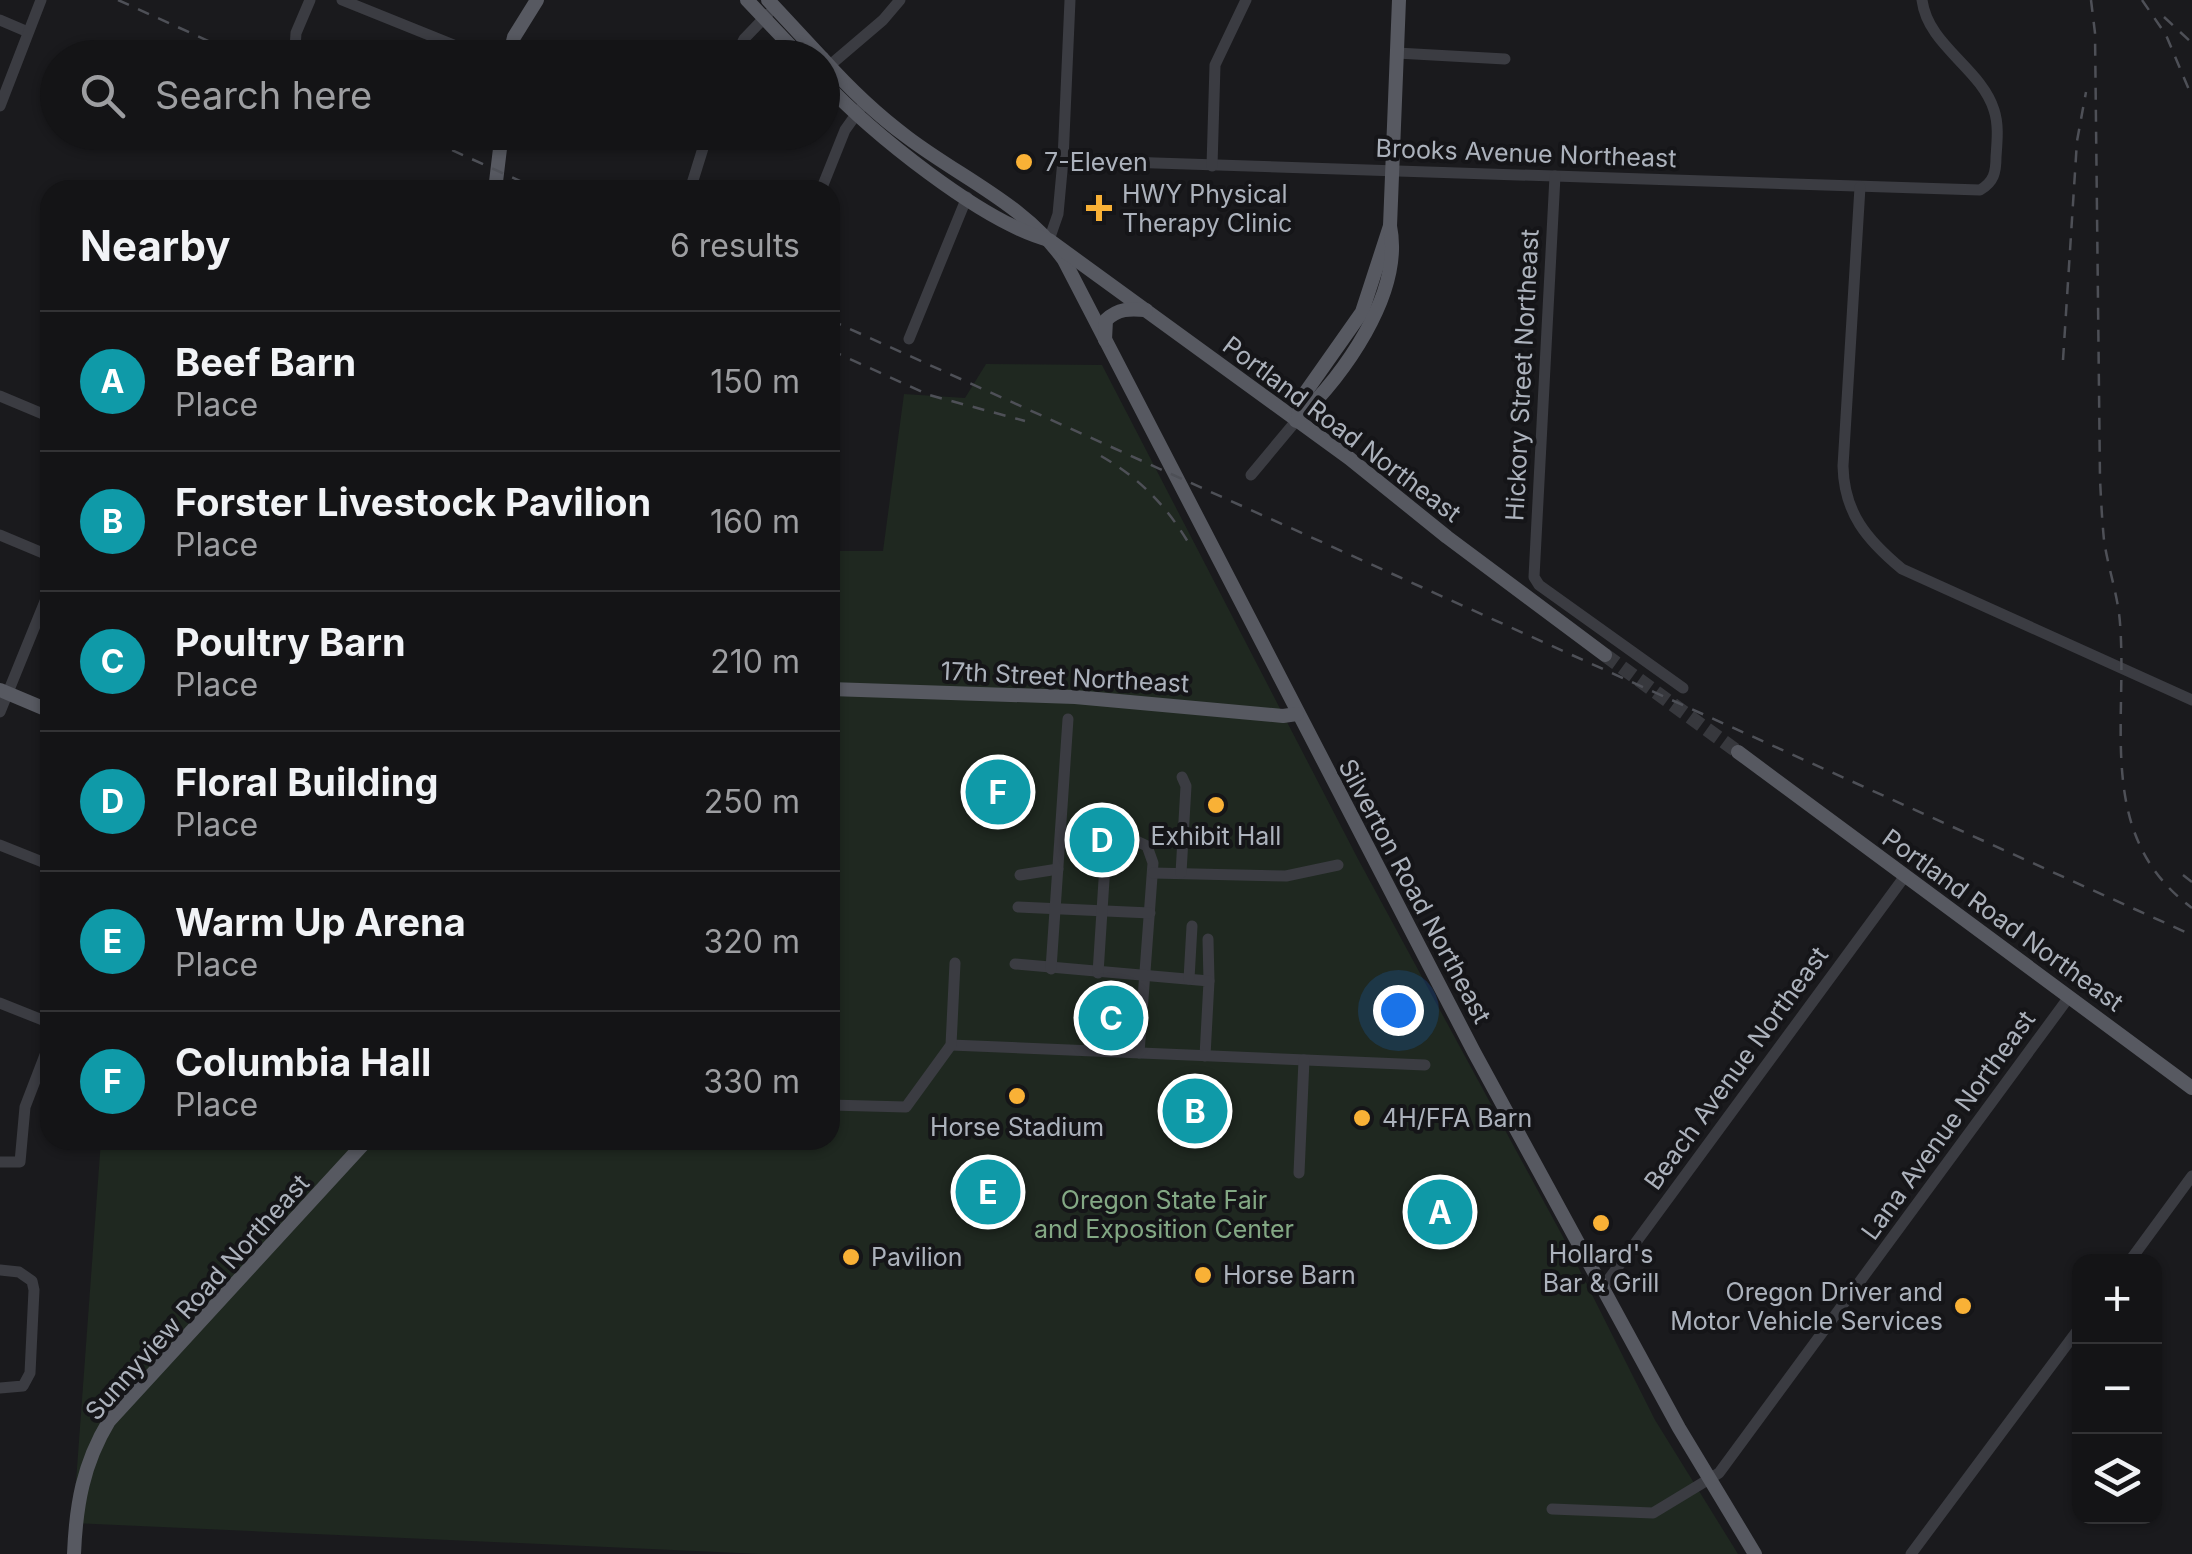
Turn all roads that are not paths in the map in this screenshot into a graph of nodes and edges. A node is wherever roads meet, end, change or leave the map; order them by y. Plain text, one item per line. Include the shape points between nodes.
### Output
1 (41, 0) edge
2 (310, 0) edge
3 (342, 0) edge
4 (536, 0) edge
5 (746, 0) edge
6 (900, 0) edge
7 (1070, 0) edge
8 (1246, 0) edge
9 (1399, 0) edge
10 (1922, 0) edge
11 (769, 9) edge
12 (0, 20) edge
13 (28, 32) junction
14 (296, 40) edge
15 (441, 40) edge
16 (513, 40) edge
17 (744, 40) edge
18 (790, 40) edge
19 (798, 40) edge
20 (1397, 53) junction
21 (840, 54) edge
22 (1505, 59) dead end
23 (840, 85) edge
24 (0, 106) edge
25 (861, 108) junction
26 (840, 143) edge
27 (500, 150) edge
28 (702, 150) edge
29 (837, 150) edge
30 (1063, 160) junction
31 (1212, 166) junction
32 (1392, 172) junction
33 (1555, 176) junction
34 (496, 180) edge
35 (693, 180) edge
36 (826, 180) edge
37 (1860, 187) junction
38 (968, 197) junction
39 (1049, 240) junction
40 (1147, 310) junction
41 (909, 339) dead end
42 (1106, 340) junction
43 (3, 397) edge
44 (0, 411) edge
45 (40, 413) edge
46 (1296, 421) junction
47 (1250, 476) dead end
48 (0, 536) edge
49 (40, 552) edge
50 (40, 611) edge
51 (1606, 655) tunnel mouth
52 (1683, 688) dead end
53 (840, 689) edge
54 (4, 692) edge
55 (2192, 700) edge
56 (40, 707) edge
57 (0, 712) edge
58 (1297, 714) junction
59 (1068, 719) dead end
60 (1738, 752) tunnel mouth
61 (1182, 777) dead end
62 (1130, 838) dead end
63 (0, 845) edge
64 (1106, 849) dead end
65 (40, 861) edge
66 (1338, 865) dead end
67 (1058, 869) junction
68 (1152, 873) junction
69 (1181, 873) junction
70 (1020, 875) dead end
71 (1904, 876) junction
72 (1018, 907) dead end
73 (1055, 908) junction
74 (1102, 911) junction
75 (1150, 914) junction
76 (1192, 926) dead end
77 (1208, 939) dead end
78 (955, 962) dead end
79 (1015, 964) dead end
80 (1051, 969) junction
81 (1098, 973) junction
82 (1143, 977) junction
83 (1189, 980) junction
84 (1209, 980) junction
85 (2070, 997) junction
86 (0, 1003) edge
87 (40, 1019) edge
88 (951, 1045) junction
89 (1140, 1053) junction
90 (1205, 1056) junction
91 (1304, 1060) junction
92 (1425, 1065) dead end
93 (40, 1068) edge
94 (2192, 1088) edge
95 (840, 1105) edge
96 (358, 1150) edge
97 (0, 1162) edge
98 (1300, 1173) dead end
99 (2192, 1176) edge
100 (2134, 1254) edge
101 (0, 1270) edge
102 (1603, 1287) junction
103 (2072, 1339) edge
104 (0, 1388) edge
105 (1708, 1480) junction
106 (1552, 1509) dead end
107 (74, 1554) edge
108 (1755, 1554) edge
109 (1912, 1554) edge

1 - 13 street
2 - 14 street
3 - 15 street
4 - 16 main road
5 - 11 main road
6 - 21 street
7 - 30 street
8 - 31 street via 1215,65
9 - 20 main road
10 - 37 street, Brooks Avenue Northeast via 1928,23 1995,114 1996,167 1987,186 1973,190
11 - 17 street
11 - 18 main road
11 - 19 main road
12 - 13 street
13 - 24 street
20 - 22 street
20 - 32 main road
23 - 25 main road
25 - 26 street
25 - 38 main road via 908,156
25 - 39 main road via 1031,220
27 - 34 main road
28 - 35 street
29 - 36 street
30 - 31 street, Brooks Avenue Northeast
30 - 39 street
31 - 32 street, Brooks Avenue Northeast
32 - 33 street, Brooks Avenue Northeast
32 - 46 main road via 1392,265 1375,314 1317,401
33 - 37 street, Brooks Avenue Northeast
33 - 52 street, Hickory Street Northeast via 1534,577
37 - 55 street via 1842,466 1850,508 1867,538 1902,569
38 - 39 main road via 1023,233
38 - 41 street
39 - 40 main road, Portland Road Northeast
39 - 42 main road, Silverton Road Northeast
40 - 42 main road via 1112,314
40 - 46 main road, Portland Road Northeast
42 - 58 main road, Silverton Road Northeast
43 - 44 street
43 - 45 street
46 - 47 street
46 - 51 main road, Portland Road Northeast
48 - 49 street
50 - 54 street
53 - 58 main road, 17th Street Northeast
54 - 56 main road
54 - 57 street
58 - 102 main road, Silverton Road Northeast
59 - 67 street
60 - 71 main road, Portland Road Northeast
61 - 69 street
62 - 68 street via 1152,855
63 - 65 street
64 - 74 street
66 - 69 street via 1286,876
67 - 70 street
67 - 73 street
68 - 69 street
68 - 75 street
71 - 85 main road, Portland Road Northeast
71 - 102 street, Beach Avenue Northeast
72 - 73 street
73 - 74 street
73 - 80 street
74 - 75 street
74 - 81 street
75 - 82 street
76 - 83 street
77 - 84 street
78 - 88 street
79 - 80 street
80 - 81 street
81 - 82 street
82 - 83 street
82 - 89 street
83 - 84 street
84 - 90 street
85 - 94 main road, Portland Road Northeast
85 - 105 street, Lana Avenue Northeast
86 - 87 street
88 - 89 street
88 - 95 street via 906,1107
89 - 90 street
90 - 91 street
91 - 92 street
91 - 98 street
93 - 97 street via 25,1107 20,1162
96 - 107 main road, Sunnyview Road Northeast via 108,1421 80,1488
99 - 100 street
101 - 104 street via 32,1281 27,1381
102 - 105 main road, Silverton Road Northeast
103 - 109 street
105 - 106 street, Lana Avenue Northeast via 1652,1513
105 - 108 main road, Silverton Road Northeast

